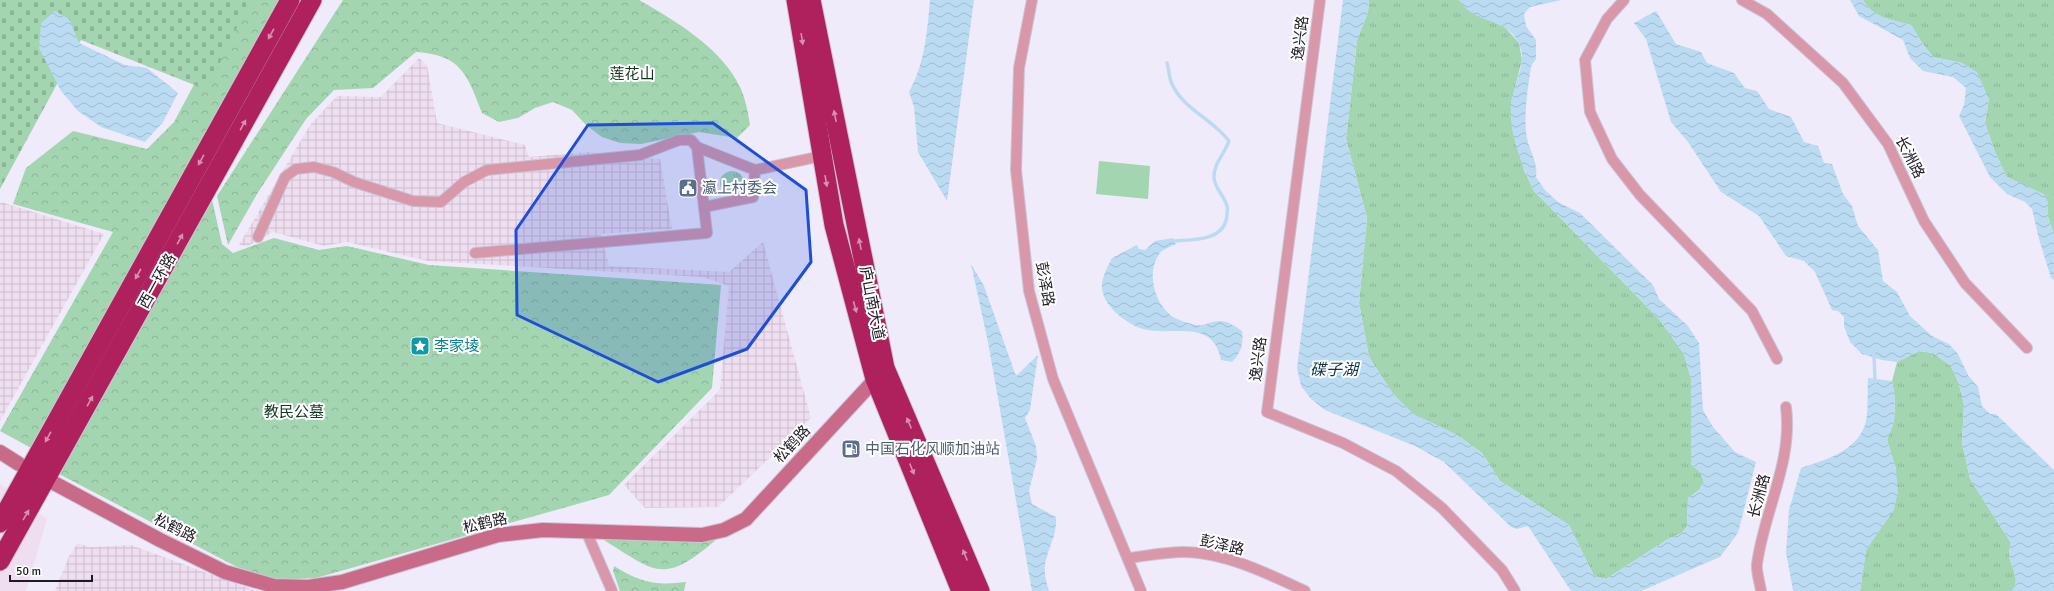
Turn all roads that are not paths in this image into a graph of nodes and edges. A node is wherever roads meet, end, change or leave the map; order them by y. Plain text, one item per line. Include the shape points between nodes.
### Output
1 (290, 0) edge
2 (312, 0) edge
3 (796, 0) edge
4 (811, 0) edge
5 (1032, 0) edge
6 (1320, 0) edge
7 (1624, 0) edge
8 (1742, 0) edge
9 (696, 147) junction
10 (822, 156) junction
11 (755, 170) junction
12 (704, 208) junction
13 (258, 237) dead end
14 (475, 253) dead end
15 (2027, 348) dead end
16 (1777, 359) dead end
17 (880, 374) junction
18 (1786, 407) dead end
19 (1, 453) edge
20 (19, 464) dead end
21 (52, 482) dead end
22 (3, 516) edge
23 (586, 531) junction
24 (10, 542) junction
25 (1128, 558) junction
26 (0, 561) edge
27 (0, 569) edge
28 (342, 582) junction
29 (312, 591) edge
30 (612, 591) edge
31 (961, 591) edge
32 (980, 591) edge
33 (1141, 591) edge
34 (1305, 591) edge
35 (1515, 591) edge
36 (1761, 591) edge

1 -> 22 highway, 西一环路
24 -> 2 highway, 西一环路
3 -> 10 highway, 庐山南大道
17 -> 4 highway, 庐山南大道
5 - 25 street, 彭泽路 via 1019,68 1016,170 1029,291 1053,379
6 - 35 street, 逸兴路 via 1267,412 1343,443 1396,471 1442,508 1502,570
7 - 16 street via 1607,19 1585,60 1590,112 1612,159 1640,195 1752,311
8 - 15 street, 长洲路 via 1766,14 1843,83 1888,144 1924,221 1965,283
9 - 11 street
9 - 12 street
9 - 13 street via 691,140 679,140 640,155 487,170 464,182 441,202 413,201 314,167 296,169 284,177
10 - 11 street
10 -> 17 highway, 庐山南大道 via 834,226
11 - 12 street via 753,197
12 - 14 street via 707,233
17 - 23 main road, 松鹤路 via 746,519 724,530 702,535
17 -> 31 highway, 庐山南大道
32 -> 17 highway, 庐山南大道
18 - 36 street, 长洲路 via 1786,440 1781,473 1757,565
19 - 20 main road
21 - 28 main road, 松鹤路 via 225,572 274,586
23 - 28 main road, 松鹤路 via 543,530 498,535
23 - 30 street
24 - 26 highway, 西一环路
24 - 27 street
25 - 33 street, 彭泽路
25 - 34 street, 彭泽路 via 1183,552 1221,558 1259,570
28 - 29 main road

